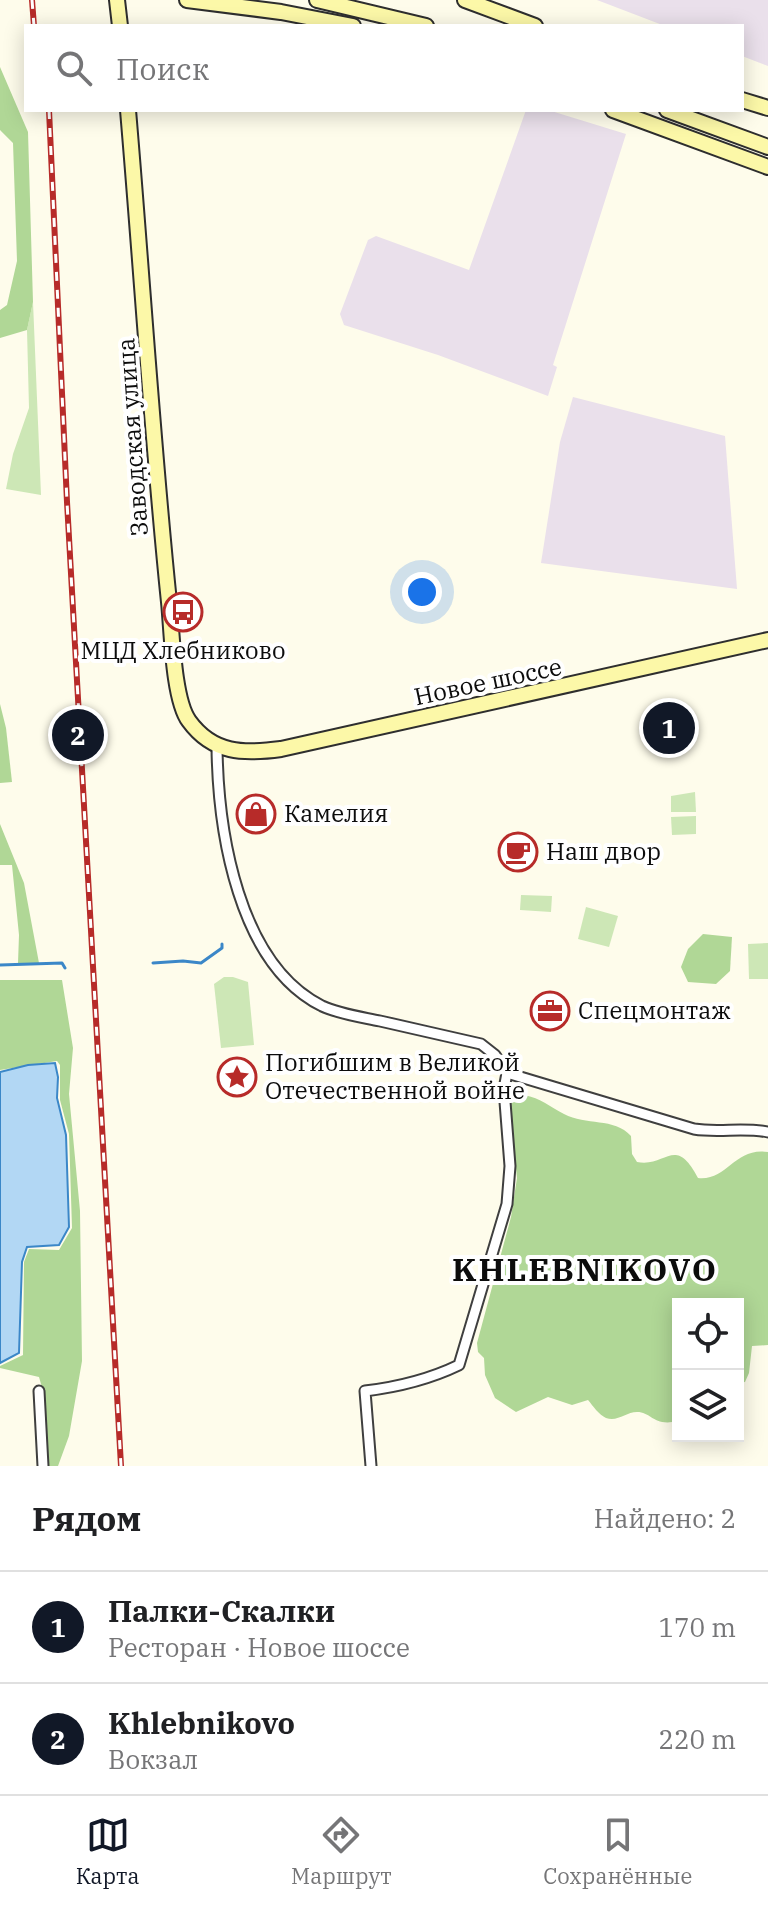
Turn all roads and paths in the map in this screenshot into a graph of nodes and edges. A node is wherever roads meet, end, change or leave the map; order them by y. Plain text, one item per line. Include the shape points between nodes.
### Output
1 (117, 0) edge
2 (187, 0) edge
3 (317, 0) edge
4 (465, 0) edge
5 (120, 24) edge
6 (343, 24) edge
7 (418, 24) edge
8 (530, 24) edge
9 (744, 101) edge
10 (768, 108) edge
11 (128, 112) edge
12 (619, 112) edge
13 (672, 112) edge
14 (768, 147) edge
15 (768, 167) edge
16 (768, 640) edge
17 (217, 747) junction
18 (507, 1073) junction
19 (768, 1132) edge
20 (39, 1391) dead end
21 (43, 1466) edge
22 (371, 1466) edge

1 - 5 street
2 - 6 street
3 - 7 street
4 - 8 street
9 - 10 street
11 - 17 street, Заводская улица via 179,696 187,719
12 - 15 street
13 - 14 street
16 - 17 street, Новое шоссе via 281,749 240,753
17 - 18 street via 220,801 234,876 258,938 284,979 322,1006 481,1044
18 - 19 street via 694,1129
18 - 22 street via 507,1204 459,1365 365,1391
20 - 21 street

